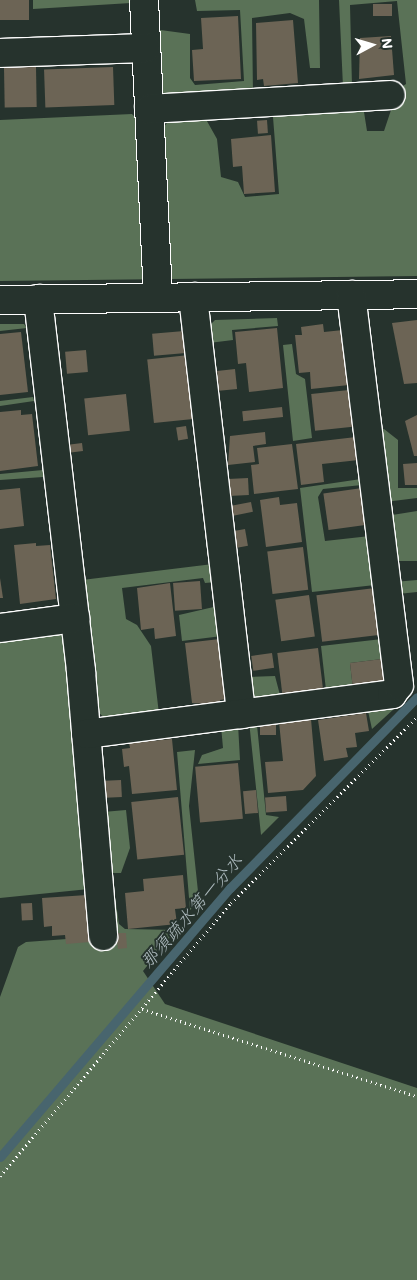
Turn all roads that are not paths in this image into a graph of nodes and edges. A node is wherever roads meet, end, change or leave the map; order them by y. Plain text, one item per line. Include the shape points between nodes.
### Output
1 (144, 0) edge
2 (146, 48) junction
3 (0, 53) edge
4 (391, 95) dead end
5 (149, 109) junction
6 (417, 294) edge
7 (351, 295) junction
8 (193, 297) junction
9 (158, 298) junction
10 (38, 299) junction
11 (0, 300) edge
12 (75, 618) junction
13 (0, 628) edge
14 (241, 714) junction
15 (86, 734) junction
16 (103, 936) dead end

1 - 2 street
2 - 3 street
2 - 5 street
4 - 5 street
5 - 9 street
6 - 7 street
7 - 8 street
7 - 14 street via 398,685 392,694
8 - 9 street
8 - 14 street
9 - 10 street
10 - 11 street
10 - 12 street
12 - 13 street
12 - 15 street
14 - 15 street
15 - 16 street

